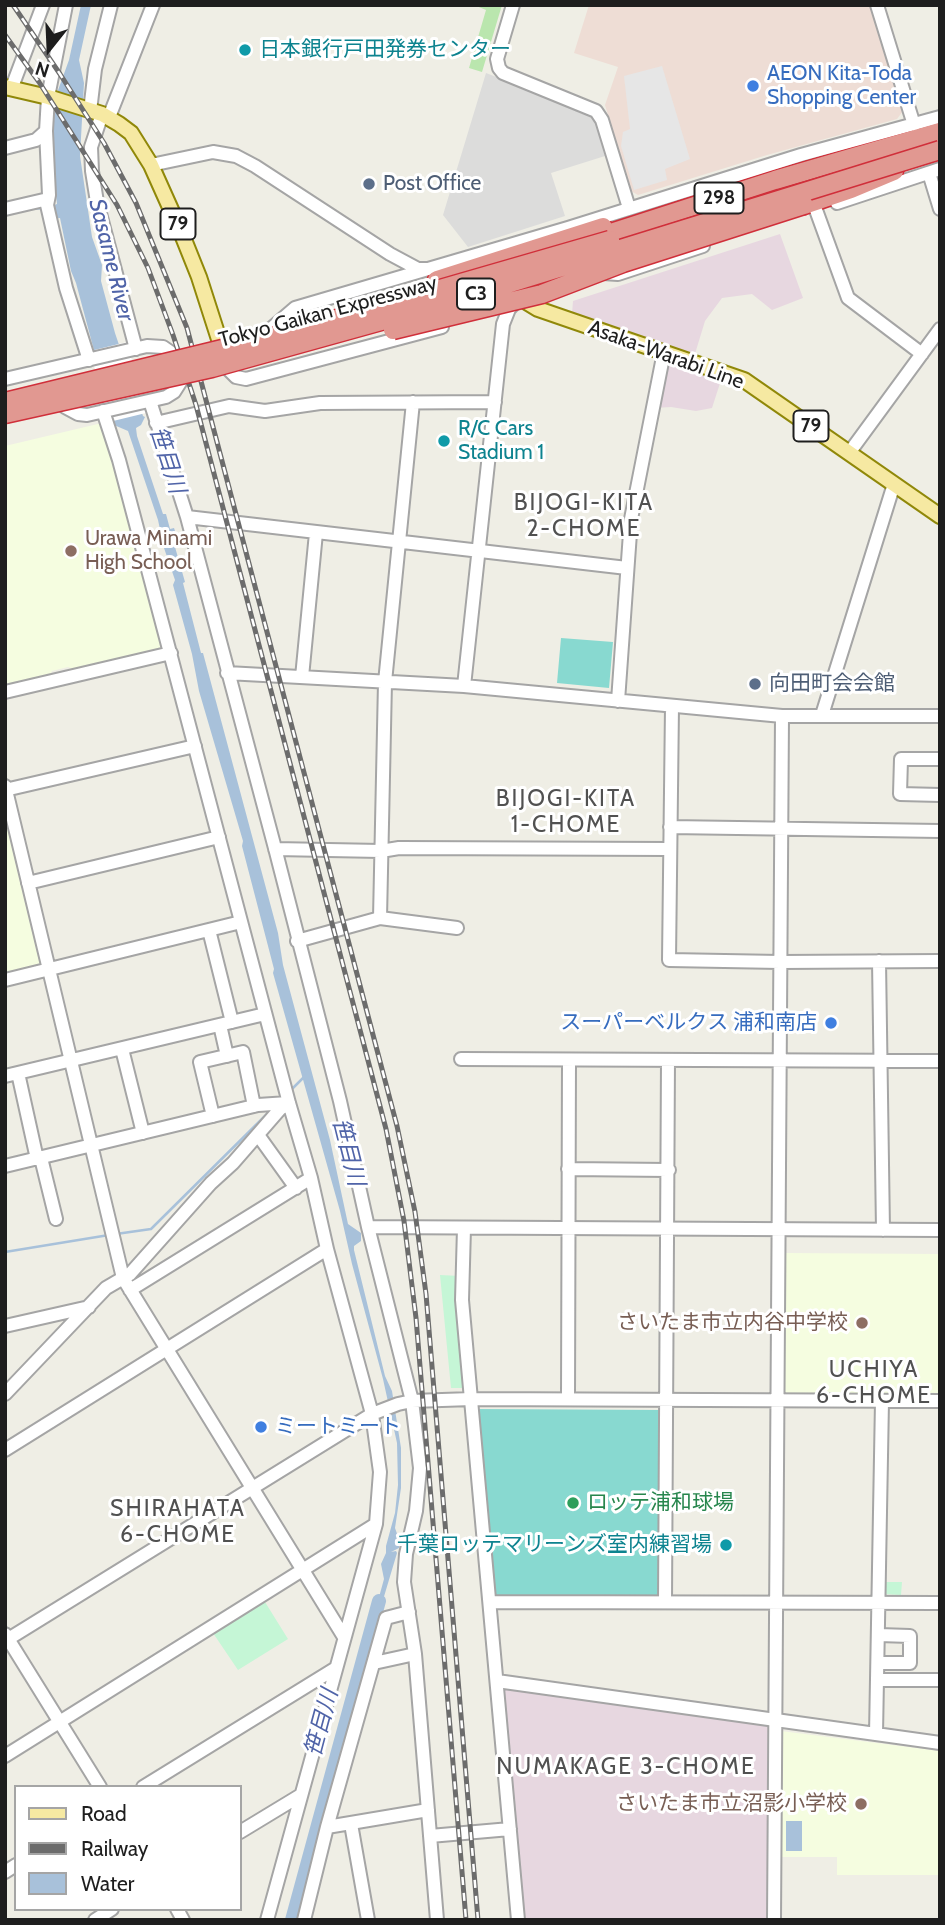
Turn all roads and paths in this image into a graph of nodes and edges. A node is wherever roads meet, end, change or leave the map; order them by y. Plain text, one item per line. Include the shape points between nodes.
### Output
1 (43, 5) edge
2 (66, 5) edge
3 (111, 5) edge
4 (153, 5) edge
5 (513, 5) edge
6 (877, 5) edge
7 (8, 87) edge
8 (50, 98) junction
9 (96, 113) junction
10 (914, 125) junction
11 (46, 131) junction
12 (939, 134) edge
13 (5, 148) edge
14 (940, 157) edge
15 (151, 165) junction
16 (894, 171) junction
17 (934, 171) edge
18 (48, 199) junction
19 (810, 207) junction
20 (629, 208) junction
21 (5, 209) edge
22 (940, 209) edge
23 (390, 254) junction
24 (499, 268) junction
25 (429, 269) junction
26 (575, 270) junction
27 (390, 280) junction
28 (516, 293) junction
29 (466, 304) junction
30 (451, 324) junction
31 (940, 329) edge
32 (266, 333) junction
33 (288, 333) junction
34 (502, 336) junction
35 (221, 345) junction
36 (668, 354) junction
37 (922, 354) junction
38 (133, 355) junction
39 (93, 365) junction
40 (221, 369) junction
41 (5, 379) edge
42 (144, 397) junction
43 (5, 400) edge
44 (413, 402) junction
45 (495, 402) junction
46 (104, 406) junction
47 (5, 414) edge
48 (5, 420) edge
49 (156, 423) junction
50 (849, 453) junction
51 (894, 484) junction
52 (940, 516) edge
53 (187, 517) junction
54 (316, 533) junction
55 (400, 543) junction
56 (478, 550) junction
57 (627, 568) junction
58 (171, 653) junction
59 (227, 673) junction
60 (302, 677) junction
61 (385, 682) junction
62 (464, 686) junction
63 (5, 692) edge
64 (618, 701) junction
65 (671, 706) junction
66 (822, 715) junction
67 (782, 716) junction
68 (940, 716) edge
69 (195, 746) junction
70 (940, 758) edge
71 (6, 789) edge
72 (940, 794) edge
73 (670, 827) junction
74 (781, 830) junction
75 (940, 831) edge
76 (219, 837) junction
77 (275, 849) junction
78 (670, 849) junction
79 (381, 851) junction
80 (28, 883) junction
81 (380, 918) junction
82 (241, 922) junction
83 (457, 928) dead end
84 (209, 930) junction
85 (298, 941) junction
86 (879, 961) junction
87 (940, 961) edge
88 (780, 962) junction
89 (49, 970) junction
90 (5, 980) edge
91 (265, 1014) junction
92 (226, 1024) junction
93 (122, 1049) junction
94 (227, 1056) junction
95 (461, 1059) dead end
96 (569, 1059) junction
97 (668, 1060) junction
98 (780, 1060) junction
99 (71, 1061) junction
100 (879, 1061) junction
101 (940, 1061) edge
102 (12, 1075) edge
103 (289, 1103) junction
104 (254, 1106) junction
105 (213, 1116) junction
106 (143, 1133) junction
107 (258, 1135) junction
108 (91, 1146) junction
109 (39, 1158) junction
110 (5, 1167) edge
111 (568, 1169) junction
112 (669, 1170) junction
113 (311, 1178) junction
114 (296, 1188) junction
115 (56, 1219) dead end
116 (368, 1227) junction
117 (464, 1228) junction
118 (568, 1228) junction
119 (668, 1229) junction
120 (779, 1229) junction
121 (883, 1230) junction
122 (940, 1230) edge
123 (327, 1248) junction
124 (123, 1278) junction
125 (130, 1290) junction
126 (89, 1307) junction
127 (5, 1326) edge
128 (167, 1349) junction
129 (5, 1394) edge
130 (472, 1399) junction
131 (568, 1399) junction
132 (666, 1399) junction
133 (409, 1401) junction
134 (777, 1401) junction
135 (882, 1401) junction
136 (940, 1401) edge
137 (375, 1413) junction
138 (5, 1450) edge
139 (253, 1487) junction
140 (376, 1524) junction
141 (303, 1569) junction
142 (490, 1602) junction
143 (665, 1602) junction
144 (775, 1602) junction
145 (880, 1603) junction
146 (940, 1603) edge
147 (409, 1612) junction
148 (879, 1635) junction
149 (344, 1637) junction
150 (6, 1638) edge
151 (415, 1654) junction
152 (374, 1663) junction
153 (879, 1664) junction
154 (336, 1668) junction
155 (879, 1680) junction
156 (940, 1680) edge
157 (497, 1681) junction
158 (775, 1720) junction
159 (60, 1722) junction
160 (876, 1734) junction
161 (940, 1742) edge
162 (5, 1756) edge
163 (99, 1785) edge
164 (145, 1785) edge
165 (301, 1795) junction
166 (428, 1810) junction
167 (351, 1824) junction
168 (327, 1827) junction
169 (510, 1829) junction
170 (242, 1831) edge
171 (430, 1836) junction
172 (268, 1920) edge
173 (304, 1920) edge
174 (368, 1920) edge
175 (438, 1920) edge
176 (518, 1920) edge
177 (774, 1920) edge

1 - 7 street
2 - 8 street
3 - 9 street via 95,69
4 - 9 street
5 - 20 street via 497,59 499,68 503,74 596,111
6 - 10 street
7 - 8 main road, 79
8 - 9 main road, 79
8 - 11 street
9 - 15 main road, 79 via 131,133
9 - 38 street via 92,171
10 - 12 street
10 - 20 street
11 - 13 street via 36,140
11 - 18 street
12 - 24 highway, 298 via 775,180
12 - 33 highway, Tokyo Gaikan Expressway / C3, bridge via 460,285
12 - 33 highway, bridge via 714,192
12 - 40 highway, Tokyo Gaikan Expressway / C3, bridge via 780,198
14 - 16 highway, 298
15 - 23 street via 214,152 236,156
15 - 35 main road, 79 via 195,266
16 - 19 highway
16 - 26 highway, 298
17 - 19 street
17 - 22 street
18 - 21 street
18 - 39 street via 66,288
19 - 26 street via 618,274
19 - 37 street via 848,299
19 - 40 highway, bridge via 623,263 542,294
20 - 25 street
23 - 25 street via 418,269
23 - 27 street via 394,260
24 - 28 main road, Asaka-Warabi Line / 79
24 - 32 highway, 298
25 - 27 street
26 - 28 highway, 298
27 - 32 street via 295,308
28 - 29 highway, 298
28 - 34 street
28 - 36 main road, Asaka-Warabi Line / 79 via 546,313
29 - 30 street
29 - 40 highway, 298
30 - 34 street via 494,314 501,322
30 - 40 street via 246,379
31 - 37 street
32 - 35 highway, 298
33 - 43 highway, Tokyo Gaikan Expressway / C3, bridge
34 - 45 street
35 - 38 highway, 298 via 176,356
35 - 40 main road, 79
36 - 50 main road, Asaka-Warabi Line / 79 via 744,380
36 - 57 street via 631,519
37 - 50 street
38 - 39 highway, 298, bridge
39 - 41 street
39 - 43 highway, 298
40 - 42 highway, 298
40 - 47 highway, Tokyo Gaikan Expressway / C3, bridge
42 - 46 highway, 298, bridge
42 - 49 street
44 - 45 street
44 - 49 street via 320,403 265,411 229,406
44 - 55 street
45 - 56 street
46 - 48 highway, 298 via 65,407
46 - 58 street
49 - 53 street
50 - 51 main road, Asaka-Warabi Line / 79
51 - 52 main road, Asaka-Warabi Line / 79
51 - 66 street
53 - 54 street
53 - 59 street
54 - 55 street
54 - 60 street
55 - 56 street
55 - 61 street
56 - 57 street
56 - 62 street
57 - 64 street
58 - 63 street
58 - 69 street
59 - 60 street
59 - 77 street
60 - 61 street
61 - 62 street
61 - 79 street
62 - 64 street
64 - 65 street
65 - 67 street
65 - 73 street
66 - 67 street
66 - 68 street
67 - 74 street
69 - 71 street
69 - 76 street
70 - 72 street via 901,759 900,794
71 - 80 street
73 - 74 street
73 - 78 street
74 - 75 street
74 - 88 street
76 - 80 street
76 - 82 street
77 - 79 street
77 - 85 street
78 - 79 street
78 - 88 street via 669,960
79 - 81 street
80 - 89 street
81 - 83 street
81 - 85 street
82 - 84 street
82 - 91 street
84 - 89 street
84 - 92 street
85 - 116 street
86 - 87 street
86 - 88 street
86 - 100 street
88 - 98 street
89 - 90 street
89 - 99 street
91 - 92 street
91 - 103 street
92 - 93 street
92 - 94 street
93 - 99 street
93 - 106 street
94 - 104 street via 243,1052
94 - 105 street via 200,1062
95 - 96 street
96 - 97 street
96 - 111 street
97 - 98 street
97 - 112 street
98 - 100 street
98 - 120 street
99 - 102 street
99 - 108 street
100 - 101 street
100 - 121 street
102 - 109 street
103 - 104 street
103 - 107 street
103 - 113 street
104 - 105 street
105 - 106 street
106 - 108 street
107 - 114 street
107 - 124 street
108 - 109 street
108 - 124 street
109 - 110 street
109 - 115 street
111 - 112 street
111 - 118 street
112 - 119 street
113 - 114 street
113 - 123 street
114 - 125 street
116 - 117 street
116 - 133 street
117 - 118 street
117 - 130 street via 462,1300
118 - 119 street
118 - 131 street
119 - 120 street
119 - 132 street
120 - 121 street
120 - 134 street
121 - 122 street
123 - 128 street
123 - 137 street
124 - 125 street
124 - 126 street
125 - 128 street
126 - 127 street
126 - 129 street
128 - 138 street
128 - 139 street
130 - 131 street
130 - 133 street
130 - 142 street
131 - 132 street
132 - 134 street
132 - 143 street
133 - 137 street
133 - 147 street via 420,1468 405,1570
134 - 135 street
134 - 144 street
135 - 136 street
135 - 145 street
137 - 139 street
137 - 140 street via 380,1472
139 - 141 street
139 - 150 street
140 - 141 street
140 - 149 street
141 - 149 street
141 - 159 street
142 - 143 street
142 - 157 street
143 - 144 street
144 - 145 street
144 - 158 street
145 - 146 street
145 - 148 street
147 - 151 street
147 - 152 street via 386,1618
148 - 153 street
148 - 153 street via 910,1636 910,1663
149 - 154 street
150 - 159 street
151 - 152 street
151 - 166 street
152 - 168 street
153 - 155 street
154 - 164 street
154 - 165 street
155 - 156 street
155 - 160 street
157 - 158 street
157 - 169 street
158 - 160 street
158 - 177 street
159 - 162 street
159 - 163 street
160 - 161 street
165 - 170 street
165 - 172 street
166 - 167 street
166 - 171 street
167 - 168 street
167 - 174 street
168 - 173 street
169 - 171 street
169 - 176 street
171 - 175 street

